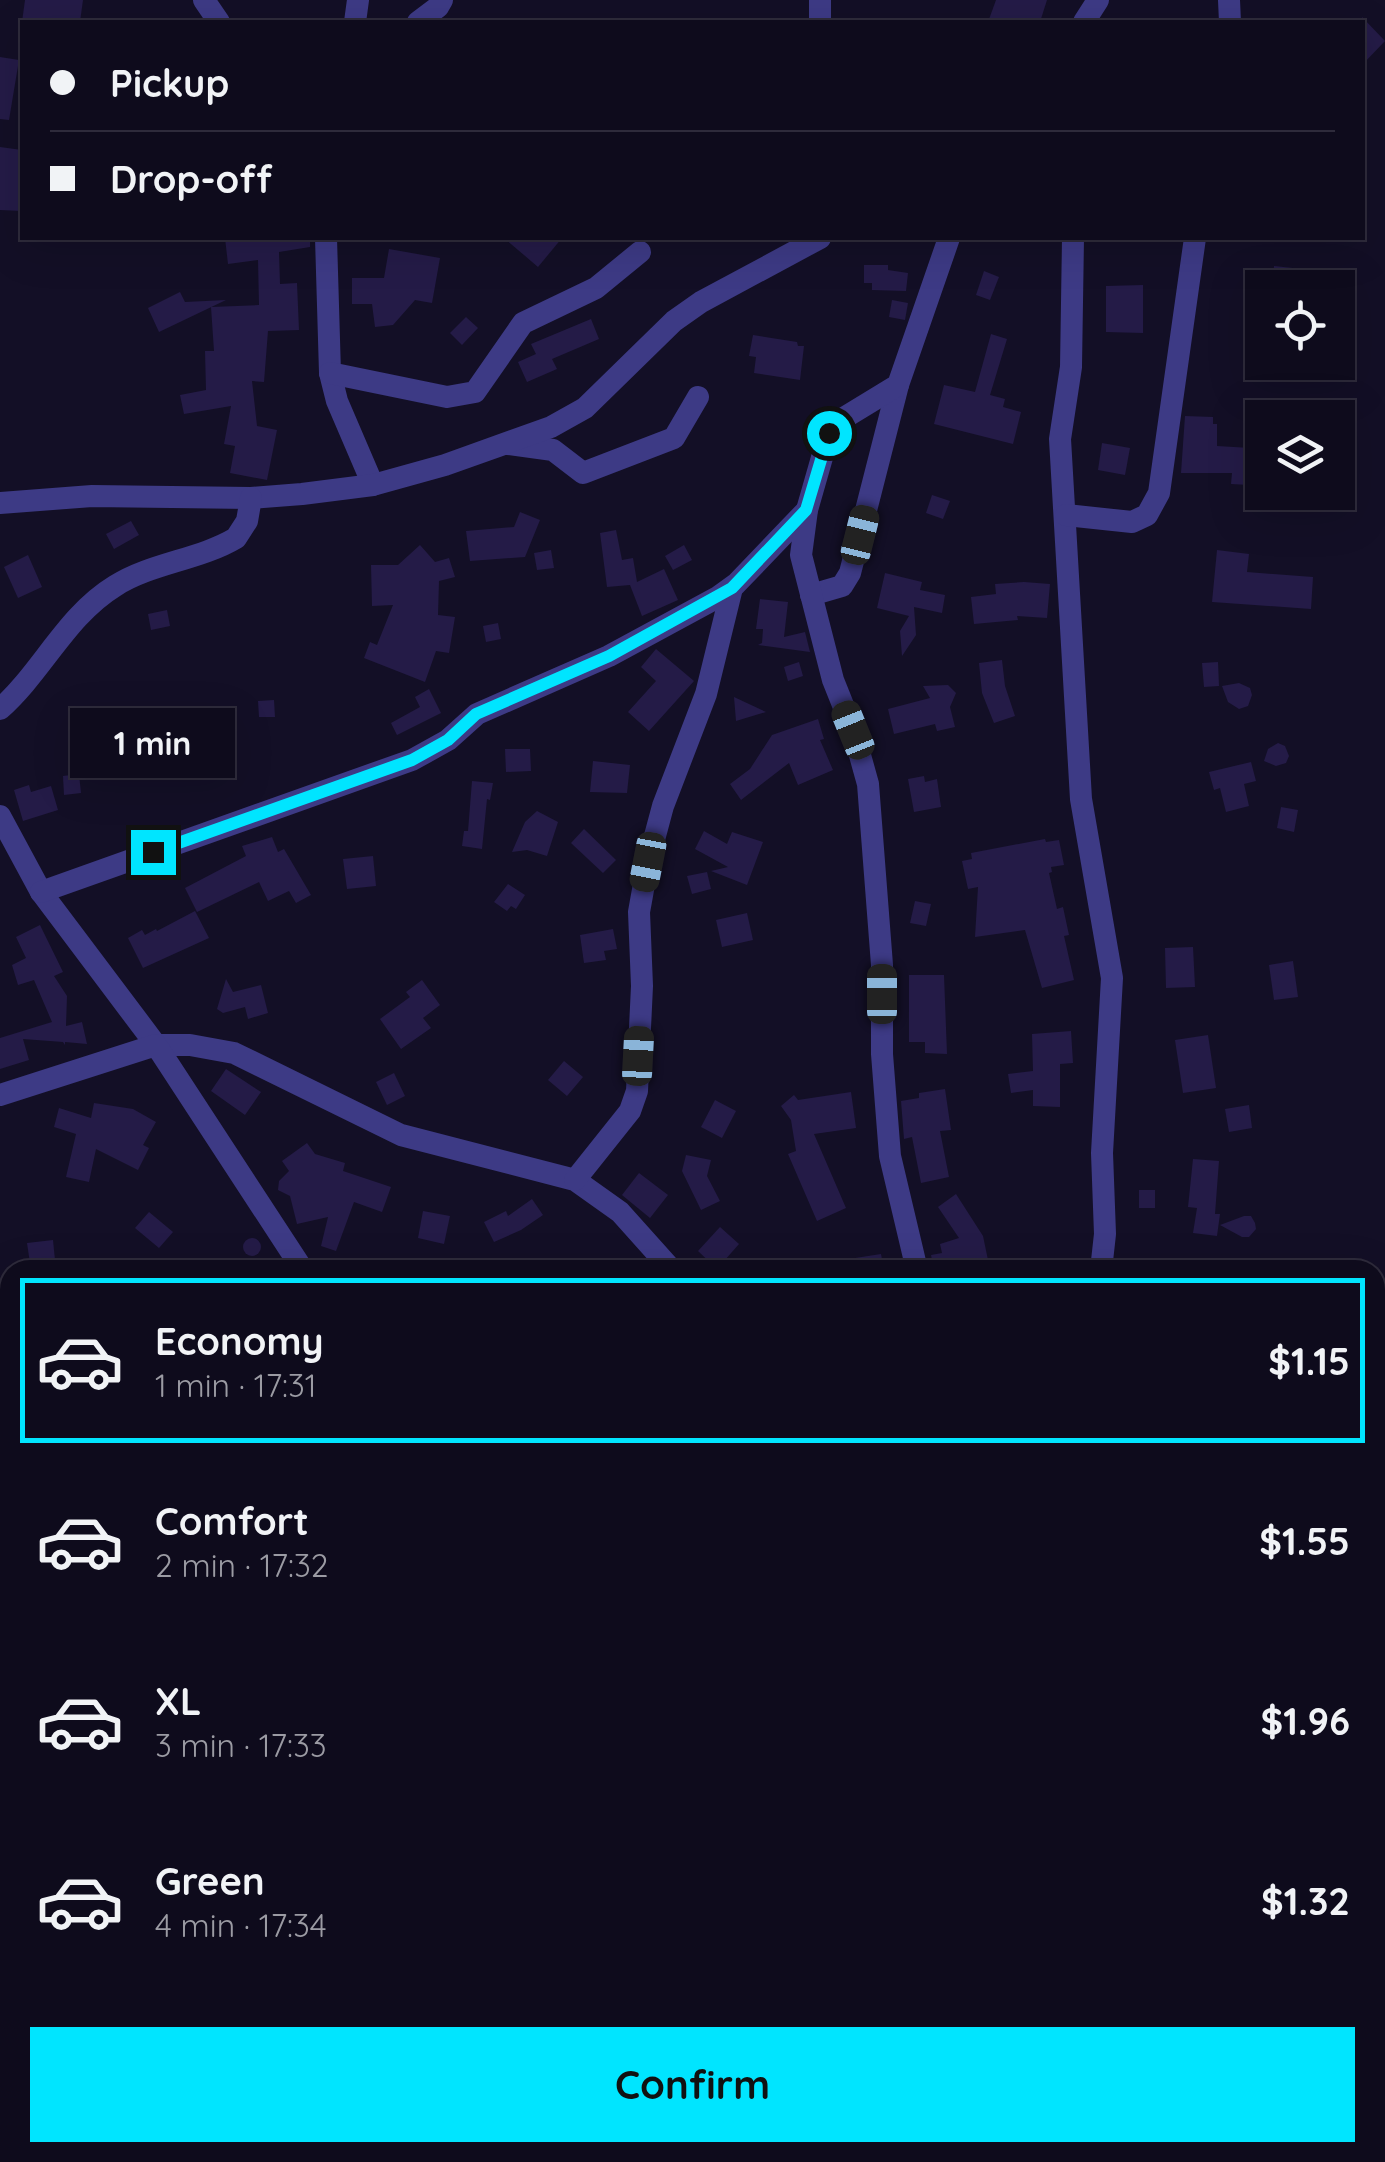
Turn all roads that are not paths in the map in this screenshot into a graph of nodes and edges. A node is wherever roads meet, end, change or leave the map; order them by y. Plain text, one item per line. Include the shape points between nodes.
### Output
1 (442, 0) edge
2 (420, 20) edge
3 (326, 240) edge
4 (816, 240) edge
5 (948, 240) edge
6 (1073, 240) edge
7 (1195, 240) edge
8 (640, 252) dead end
9 (330, 373) junction
10 (898, 385) junction
11 (698, 397) dead end
12 (504, 444) junction
13 (373, 484) junction
14 (251, 498) junction
15 (0, 503) edge
16 (806, 510) junction
17 (1066, 515) junction
18 (732, 588) junction
19 (811, 595) junction
20 (0, 709) edge
21 (0, 816) edge
22 (41, 892) junction
23 (156, 1045) junction
24 (0, 1095) edge
25 (575, 1180) junction
26 (296, 1260) edge
27 (663, 1260) edge
28 (915, 1260) edge
29 (1101, 1260) edge

1 - 2 street
3 - 9 street
4 - 12 street via 674,321 585,408
5 - 10 street
6 - 17 street via 1071,367 1060,439
7 - 17 street via 1159,494 1147,514 1132,522
8 - 9 street via 596,288 523,323 476,392 447,397
9 - 13 street
10 - 16 street via 834,424
10 - 19 street via 850,572 842,586
11 - 12 street via 674,438 583,474 553,450
12 - 13 street
13 - 14 street
14 - 15 street via 92,496
14 - 20 street via 236,538 118,583 98,598
16 - 18 street
16 - 19 street via 801,555
17 - 29 street via 1080,799 1112,978
18 - 22 street via 609,656 476,714 412,760
18 - 25 street via 706,694 648,862 639,912 637,1091 630,1111
19 - 28 street via 868,784 890,1156
21 - 22 street
22 - 23 street
23 - 24 street
23 - 25 street via 234,1052 401,1135
23 - 26 street
25 - 27 street via 620,1212

